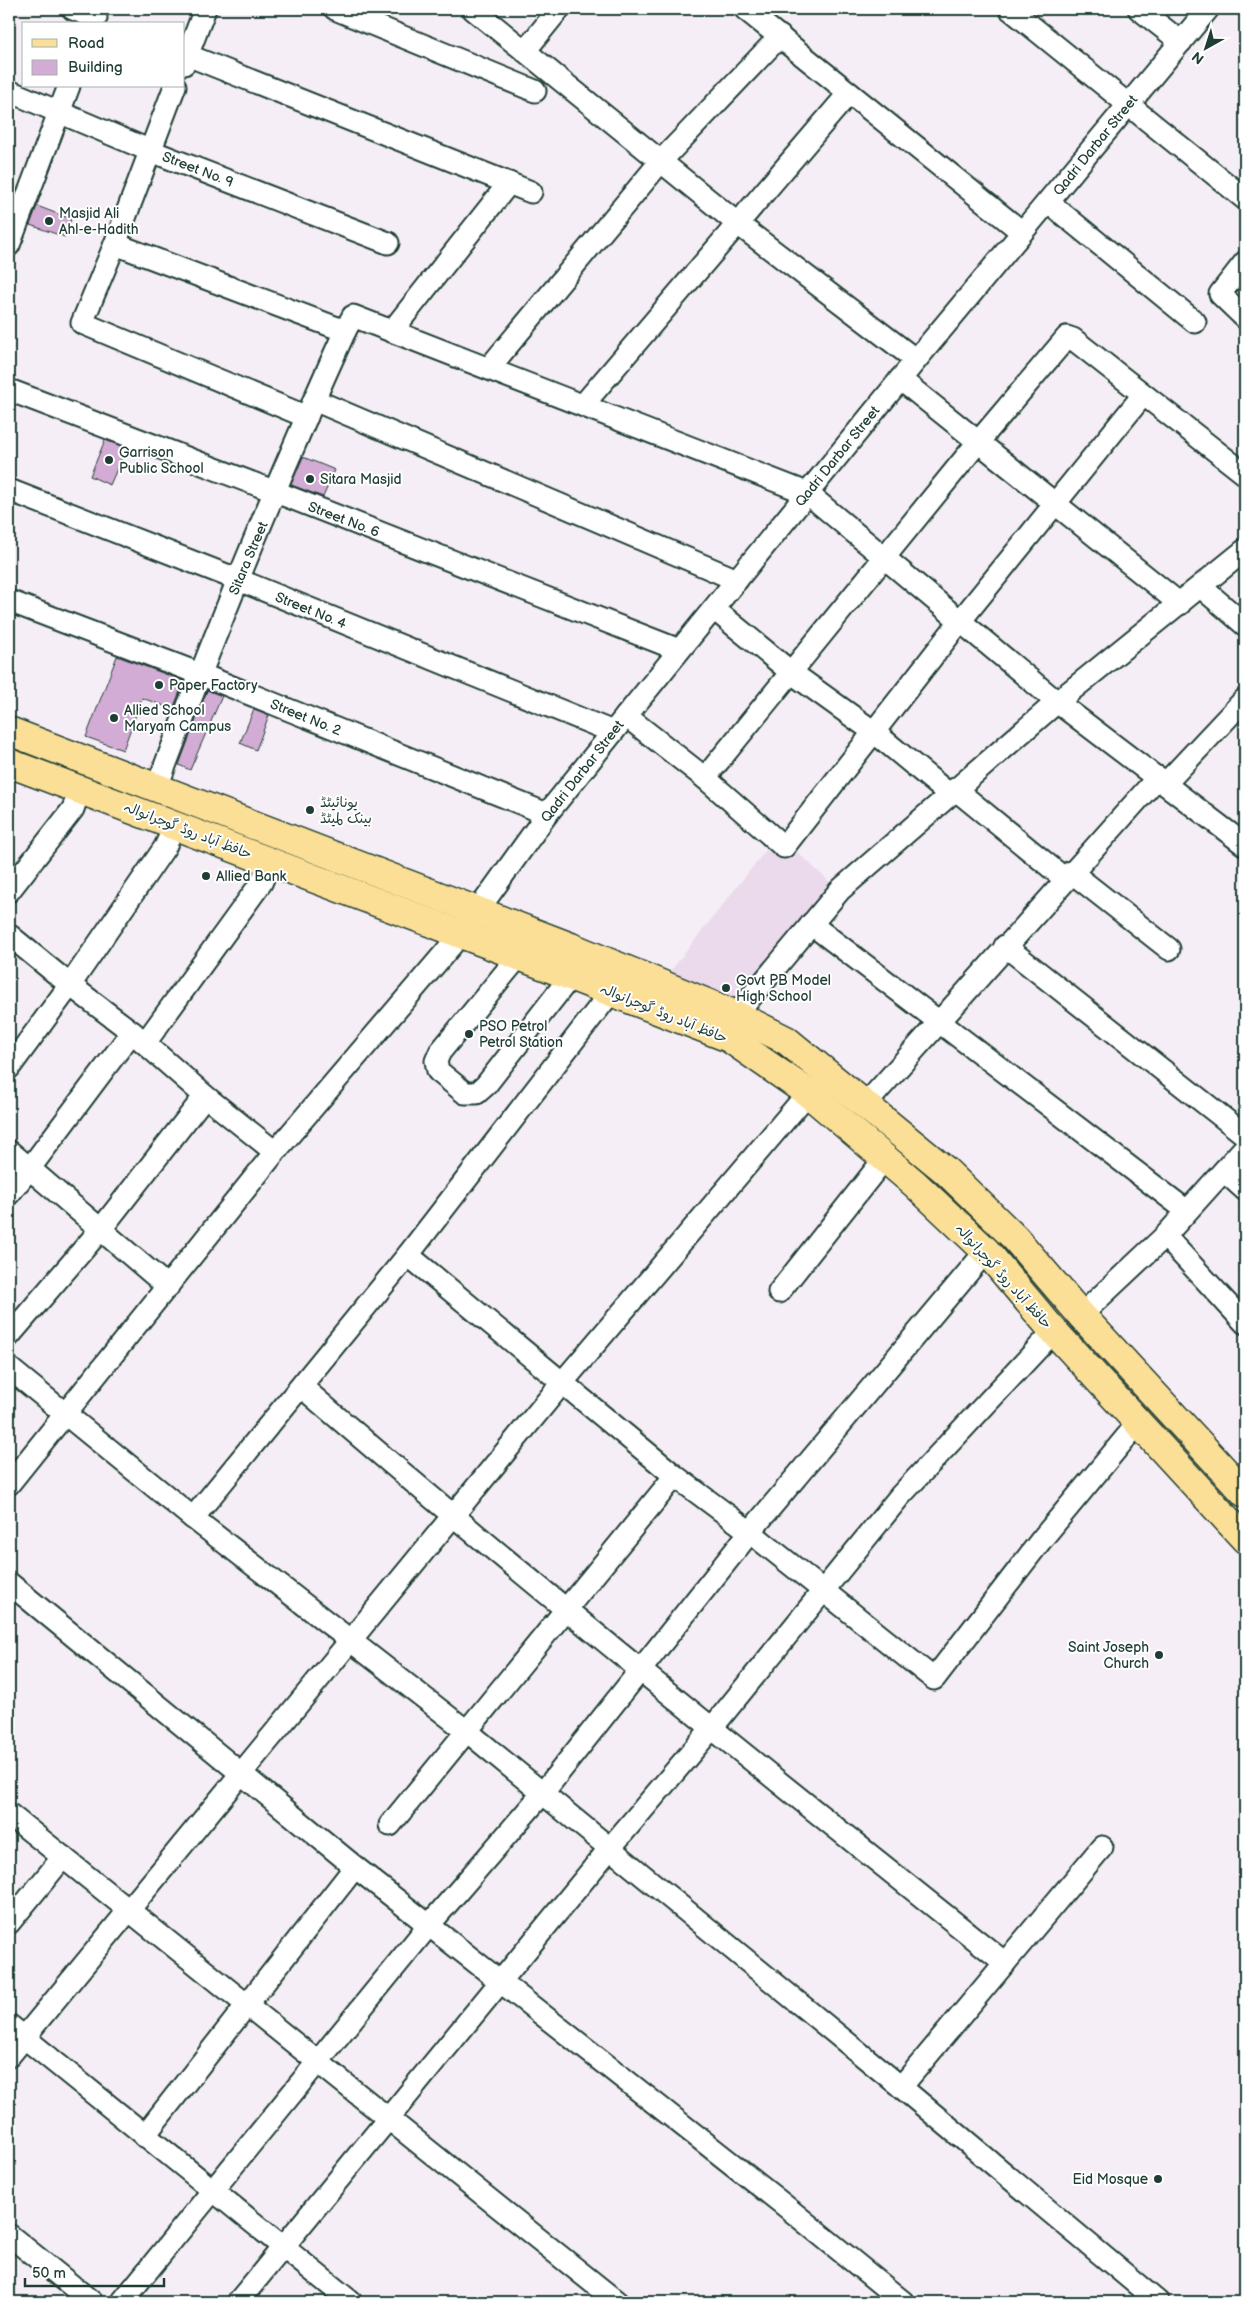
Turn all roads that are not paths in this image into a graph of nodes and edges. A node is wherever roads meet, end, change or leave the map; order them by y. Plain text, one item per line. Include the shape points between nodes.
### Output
1 (73, 9) edge
2 (204, 9) edge
3 (335, 9) edge
4 (473, 9) edge
5 (559, 9) edge
6 (745, 9) edge
7 (1010, 9) edge
8 (1139, 9) edge
9 (1208, 9) edge
10 (97, 17) edge
11 (780, 36) junction
12 (1180, 42) junction
13 (526, 51) junction
14 (185, 60) edge
15 (68, 88) edge
16 (174, 88) edge
17 (9, 91) edge
18 (535, 91) dead end
19 (849, 93) junction
20 (1127, 105) junction
21 (59, 111) junction
22 (151, 151) junction
23 (661, 161) junction
24 (509, 183) junction
25 (531, 192) dead end
26 (1245, 200) edge
27 (1048, 202) junction
28 (16, 207) edge
29 (738, 224) junction
30 (1022, 232) junction
31 (388, 243) dead end
32 (115, 244) junction
33 (9, 245) edge
34 (1245, 262) edge
35 (1245, 318) edge
36 (1195, 322) dead end
37 (345, 331) junction
38 (392, 331) junction
39 (916, 360) junction
40 (490, 368) junction
41 (900, 379) junction
42 (9, 390) edge
43 (1143, 395) junction
44 (583, 405) junction
45 (310, 408) junction
46 (979, 441) junction
47 (1245, 474) edge
48 (9, 490) edge
49 (276, 492) junction
50 (807, 493) junction
51 (1056, 503) junction
52 (1245, 550) edge
53 (884, 558) junction
54 (239, 580) junction
55 (737, 580) junction
56 (1201, 587) junction
57 (9, 601) edge
58 (1180, 604) junction
59 (714, 609) junction
60 (961, 620) junction
61 (1245, 625) edge
62 (679, 650) junction
63 (792, 673) junction
64 (200, 674) junction
65 (1245, 699) edge
66 (1057, 702) junction
67 (619, 724) junction
68 (9, 731) edge
69 (874, 732) junction
70 (9, 763) edge
71 (705, 778) junction
72 (1162, 780) junction
73 (157, 787) junction
74 (80, 789) junction
75 (952, 791) junction
76 (547, 814) junction
77 (175, 825) junction
78 (1245, 844) edge
79 (270, 862) junction
80 (1068, 876) junction
81 (9, 891) edge
82 (475, 912) junction
83 (811, 924) junction
84 (461, 934) junction
85 (9, 935) edge
86 (1006, 946) junction
87 (1169, 949) dead end
88 (519, 956) junction
89 (571, 976) junction
90 (70, 986) junction
91 (611, 992) junction
92 (736, 1015) junction
93 (939, 1022) junction
94 (139, 1038) junction
95 (9, 1068) edge
96 (808, 1093) junction
97 (205, 1096) junction
98 (866, 1104) junction
99 (1245, 1135) edge
100 (1245, 1147) edge
101 (9, 1151) edge
102 (275, 1152) junction
103 (885, 1158) junction
104 (30, 1168) junction
105 (1224, 1171) junction
106 (1245, 1190) edge
107 (9, 1194) edge
108 (1187, 1211) junction
109 (101, 1229) junction
110 (1165, 1236) junction
111 (986, 1251) junction
112 (408, 1255) junction
113 (168, 1287) junction
114 (779, 1292) dead end
115 (1081, 1315) junction
116 (1245, 1323) edge
117 (1054, 1331) junction
118 (9, 1336) edge
119 (9, 1368) edge
120 (562, 1383) junction
121 (302, 1387) junction
122 (66, 1414) junction
123 (1138, 1423) junction
124 (675, 1476) junction
125 (9, 1484) edge
126 (1245, 1493) edge
127 (452, 1516) junction
128 (193, 1518) junction
129 (750, 1532) junction
130 (1245, 1539) edge
131 (9, 1583) edge
132 (824, 1590) junction
133 (566, 1609) junction
134 (350, 1641) junction
135 (641, 1671) junction
136 (712, 1728) junction
137 (468, 1732) junction
138 (241, 1774) junction
139 (542, 1794) junction
140 (9, 1814) edge
141 (390, 1825) dead end
142 (1102, 1847) dead end
143 (610, 1848) junction
144 (63, 1858) junction
145 (355, 1866) junction
146 (129, 1910) junction
147 (9, 1923) edge
148 (429, 1925) junction
149 (1005, 1963) junction
150 (502, 1982) junction
151 (247, 2006) junction
152 (16, 2032) edge
153 (9, 2056) edge
154 (317, 2062) junction
155 (901, 2087) junction
156 (389, 2121) junction
157 (144, 2136) junction
158 (212, 2191) junction
159 (9, 2235) edge
160 (283, 2248) junction
161 (92, 2302) edge
162 (122, 2302) edge
163 (238, 2302) edge
164 (351, 2302) edge
165 (617, 2302) edge
166 (903, 2302) edge
167 (1158, 2302) edge

1 - 10 street
2 - 14 street
3 - 18 street
4 - 13 street
5 - 13 street
6 - 11 street
7 - 20 street
8 - 12 street
9 - 12 street, Qadri Darbar Street
11 - 19 street
11 - 23 street
12 - 20 street, Qadri Darbar Street
13 - 23 street
14 - 24 street
15 - 21 street
16 - 22 street
17 - 21 street, Street No. 9
19 - 29 street
19 - 30 street
20 - 26 street
20 - 27 street, Qadri Darbar Street
21 - 22 street, Street No. 9
21 - 28 street
22 - 31 street, Street No. 9
22 - 32 street
23 - 29 street
23 - 40 street
24 - 25 street
24 - 38 street
27 - 30 street, Qadri Darbar Street
27 - 36 street
28 - 33 street
29 - 39 street
29 - 44 street
30 - 39 street, Qadri Darbar Street
32 - 37 street
32 - 45 street via 82,323
34 - 35 street via 1220,294
37 - 38 street via 353,316
37 - 45 street, Sitara Street
38 - 40 street
39 - 41 street, Qadri Darbar Street
40 - 44 street
41 - 46 street
41 - 50 street, Qadri Darbar Street
42 - 49 street, Street No. 6
43 - 46 street via 1068,337
43 - 47 street
43 - 51 street
44 - 50 street
45 - 49 street, Sitara Street
45 - 55 street
46 - 51 street
46 - 53 street
48 - 54 street, Street No. 4
49 - 54 street, Sitara Street
49 - 62 street, Street No. 6
50 - 53 street
50 - 55 street, Qadri Darbar Street
51 - 58 street
51 - 60 street
52 - 56 street
53 - 60 street
53 - 63 street
54 - 64 street, Sitara Street
54 - 67 street, Street No. 4
55 - 59 street, Qadri Darbar Street
56 - 58 street
56 - 61 street
57 - 64 street, Street No. 2
58 - 66 street
59 - 62 street, Qadri Darbar Street
59 - 63 street
60 - 66 street
60 - 69 street
62 - 67 street, Qadri Darbar Street
63 - 69 street
63 - 71 street
64 - 73 street, Sitara Street
64 - 76 street, Street No. 2
65 - 72 street
66 - 72 street
66 - 75 street
67 - 71 street, Street No. 4
67 - 76 street, Qadri Darbar Street
68 - 73 main road, حافظ آباد روڈ گوجرانوالہ
69 - 71 street, Street No. 4 via 784,847
69 - 75 street
70 - 74 main road, حافظ آباد روڈ گوجرانوالہ
72 - 78 street
72 - 80 street
73 - 82 main road, حافظ آباد روڈ گوجرانوالہ
74 - 77 main road, حافظ آباد روڈ گوجرانوالہ
74 - 81 street via 73,809
75 - 80 street
75 - 83 street via 840,890
76 - 82 street, Qadri Darbar Street
77 - 79 main road, حافظ آباد روڈ گوجرانوالہ
77 - 90 street via 166,847
79 - 84 main road, حافظ آباد روڈ گوجرانوالہ
79 - 94 street via 261,883
80 - 86 street
80 - 87 street
82 - 84 street, Qadri Darbar Street
82 - 92 main road, حافظ آباد روڈ گوجرانوالہ via 571,947
83 - 92 street
83 - 93 street
84 - 88 main road, حافظ آباد روڈ گوجرانوالہ
84 - 102 street, Qadri Darbar Street
85 - 90 street
86 - 93 street
86 - 99 street
88 - 89 main road, حافظ آباد روڈ گوجرانوالہ
88 - 89 street via 436,1061 438,1071 464,1093 477,1093 486,1085
89 - 91 main road, حافظ آباد روڈ گوجرانوالہ
90 - 94 street
90 - 95 street
91 - 96 main road, حافظ آباد روڈ گوجرانوالہ via 730,1038
91 - 112 street
92 - 98 main road, حافظ آباد روڈ گوجرانوالہ via 786,1040
93 - 98 street
93 - 108 street
94 - 97 street
94 - 104 street
96 - 103 main road, حافظ آباد روڈ گوجرانوالہ
96 - 120 street
97 - 102 street
97 - 109 street
98 - 115 main road, حافظ آباد روڈ گوجرانوالہ via 946,1171 1015,1238
100 - 105 street
101 - 104 street
102 - 113 street, Qadri Darbar Street
103 - 111 main road, حافظ آباد روڈ گوجرانوالہ
103 - 114 street
104 - 107 street
104 - 109 street
105 - 106 street
105 - 108 street
108 - 110 street
109 - 113 street
109 - 118 street
110 - 115 street
110 - 116 street
111 - 117 main road, حافظ آباد روڈ گوجرانوالہ
111 - 129 street
112 - 120 street
112 - 121 street
113 - 122 street, Qadri Darbar Street
115 - 126 main road, حافظ آباد روڈ گوجرانوالہ
117 - 123 main road, حافظ آباد روڈ گوجرانوالہ
117 - 132 street via 900,1496
119 - 122 street
120 - 124 street
120 - 127 street
121 - 127 street
121 - 128 street
122 - 125 street, Qadri Darbar Street
122 - 128 street
123 - 130 main road, حافظ آباد روڈ گوجرانوالہ
123 - 132 street via 934,1678
124 - 129 street
124 - 133 street
127 - 133 street
127 - 134 street
128 - 134 street
129 - 132 street
129 - 135 street
131 - 138 street
132 - 136 street
133 - 135 street
133 - 137 street
134 - 137 street
134 - 138 street
135 - 136 street
135 - 139 street
136 - 143 street
136 - 149 street
137 - 139 street
137 - 141 street
138 - 145 street
138 - 146 street
139 - 143 street
139 - 148 street
140 - 144 street
142 - 149 street
143 - 150 street
143 - 155 street
144 - 146 street
144 - 147 street
145 - 148 street
145 - 151 street
146 - 151 street
146 - 152 street
148 - 150 street
148 - 154 street
149 - 155 street
150 - 156 street
150 - 166 street
151 - 154 street
151 - 157 street
152 - 153 street
152 - 157 street
154 - 156 street
154 - 158 street
155 - 167 street
156 - 160 street
156 - 165 street
157 - 158 street
158 - 160 street
158 - 162 street
159 - 161 street
160 - 163 street
160 - 164 street

